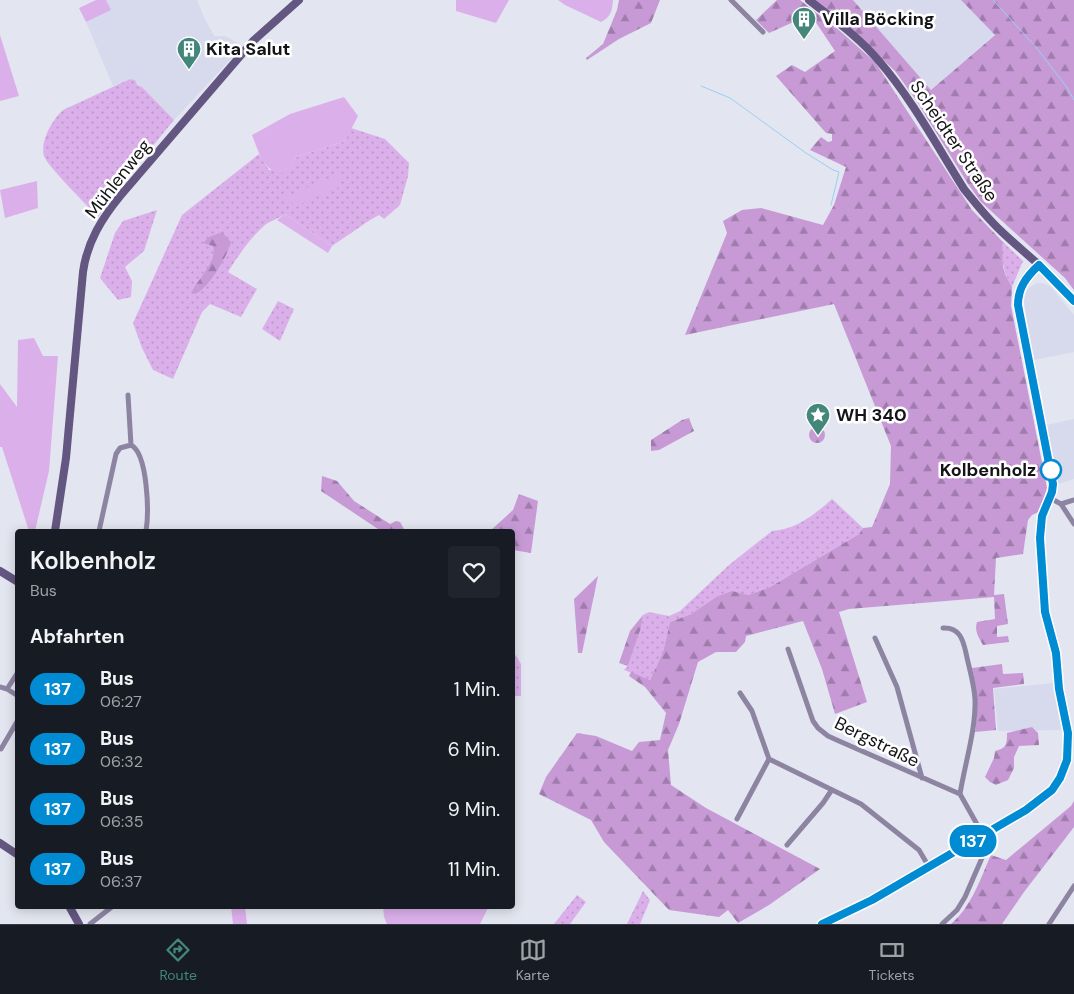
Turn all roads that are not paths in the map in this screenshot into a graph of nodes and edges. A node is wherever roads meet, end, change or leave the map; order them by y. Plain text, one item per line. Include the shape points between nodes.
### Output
1 (299, 0) edge
2 (731, 0) edge
3 (809, 0) edge
4 (763, 32) dead end
5 (1039, 265) junction
6 (1074, 301) edge
7 (128, 395) dead end
8 (131, 445) junction
9 (1050, 498) junction
10 (1074, 500) edge
11 (1061, 504) junction
12 (1074, 524) edge
13 (55, 529) edge
14 (99, 529) edge
15 (146, 529) edge
16 (0, 571) edge
17 (15, 580) edge
18 (943, 628) dead end
19 (875, 638) dead end
20 (788, 649) dead end
21 (15, 677) edge
22 (0, 687) edge
23 (7, 689) junction
24 (740, 692) dead end
25 (15, 694) edge
26 (15, 725) edge
27 (1, 749) dead end
28 (769, 759) junction
29 (922, 778) junction
30 (831, 790) junction
31 (960, 794) junction
32 (737, 818) dead end
33 (995, 828) junction
34 (983, 835) junction
35 (0, 844) edge
36 (787, 845) dead end
37 (15, 853) edge
38 (930, 867) junction
39 (1074, 886) edge
40 (72, 909) edge
41 (109, 909) edge
42 (79, 924) edge
43 (90, 924) edge
44 (822, 924) edge
45 (942, 924) edge
46 (1049, 924) edge

1 - 13 street, Mühlenweg via 253,41 121,195 96,232 86,254 83,272 66,458
2 - 4 street
3 - 5 street, Scheidter Straße via 878,60 964,189 1001,231
5 - 6 street, Scheidter Straße
5 - 9 street via 1022,285 1018,305 1053,485
7 - 8 street
8 - 14 street via 120,448 116,454
8 - 15 street via 138,452 144,476
9 - 11 street
9 - 33 street via 1040,526 1045,612 1056,653 1068,752 1063,772 1052,790
10 - 11 street
11 - 12 street
16 - 17 street
18 - 31 street via 960,634 974,690 973,726
19 - 29 street via 897,687
20 - 29 street, Bergstraße via 818,728 839,741
21 - 23 street
22 - 23 street
23 - 25 street
24 - 28 street via 752,711
26 - 27 street
28 - 30 street
28 - 32 street
29 - 31 street, Bergstraße
30 - 36 street
30 - 38 street via 861,804 919,850
31 - 34 street
33 - 34 street
33 - 45 street via 965,897
34 - 38 street
35 - 37 street
38 - 44 street
39 - 46 street
40 - 42 street
41 - 43 street

